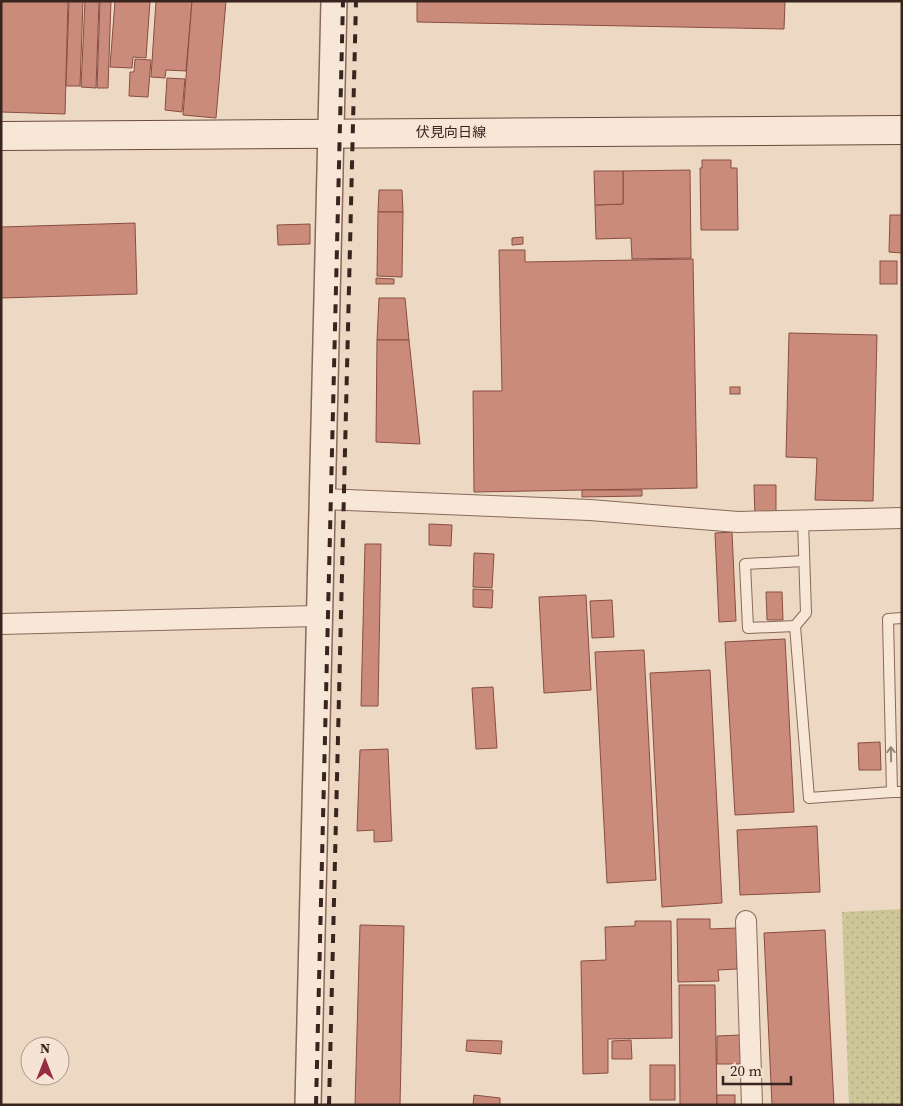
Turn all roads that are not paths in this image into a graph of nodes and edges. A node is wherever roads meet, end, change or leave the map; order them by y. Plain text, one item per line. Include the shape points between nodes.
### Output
1 (334, 1) edge
2 (902, 130) edge
3 (331, 134) junction
4 (1, 136) edge
5 (323, 499) junction
6 (902, 518) edge
7 (803, 521) junction
8 (804, 561) junction
9 (318, 616) junction
10 (902, 618) edge
11 (1, 624) edge
12 (796, 626) junction
13 (897, 792) edge
14 (746, 921) dead end
15 (308, 1105) edge
16 (752, 1105) edge

1 - 3 street
2 - 3 main road, 伏見向日線
3 - 4 main road, 伏見向日線
3 - 5 street
5 - 7 street via 590,510 738,522
5 - 9 street
6 - 7 street
7 - 8 lane
8 - 12 lane via 806,613
8 - 12 lane via 745,564 748,628
9 - 11 street
9 - 15 street
13 -> 10 lane via 888,619
12 - 13 lane via 809,798
14 - 16 street

